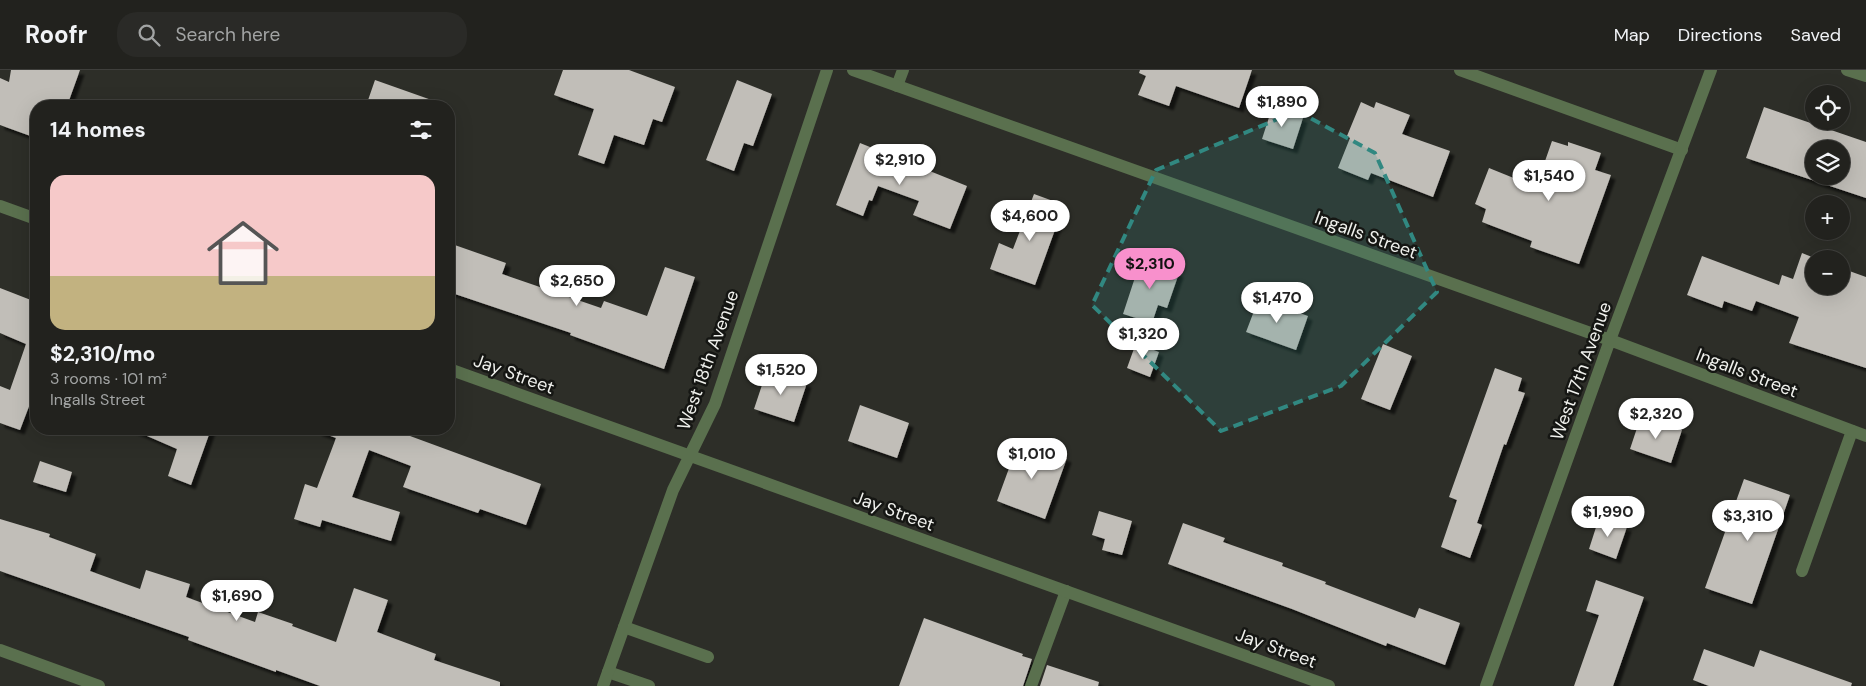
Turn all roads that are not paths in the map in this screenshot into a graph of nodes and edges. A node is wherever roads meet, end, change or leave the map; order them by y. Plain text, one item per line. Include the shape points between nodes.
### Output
1 (827, 70) edge
2 (853, 70) edge
3 (903, 70) edge
4 (1460, 70) edge
5 (1711, 70) edge
6 (1847, 70) edge
7 (1866, 76) edge
8 (897, 86) junction
9 (1682, 150) junction
10 (0, 206) edge
11 (30, 217) edge
12 (1610, 340) junction
13 (455, 371) edge
14 (1852, 431) junction
15 (1866, 436) edge
16 (690, 456) junction
17 (1802, 570) dead end
18 (1066, 592) junction
19 (624, 628) junction
20 (0, 650) edge
21 (708, 657) dead end
22 (608, 672) junction
23 (100, 686) edge
24 (603, 686) edge
25 (649, 686) edge
26 (1031, 686) edge
27 (1329, 686) edge
28 (1486, 686) edge

1 - 16 street, West 18th Avenue via 715,404
2 - 8 street, Ingalls Street
3 - 8 street
4 - 9 street
5 - 9 street, West 17th Avenue
6 - 7 street
8 - 12 street, Ingalls Street
9 - 12 street, West 17th Avenue
10 - 11 street
12 - 14 street, Ingalls Street
12 - 28 street, West 17th Avenue
13 - 16 street, Jay Street
14 - 15 street, Ingalls Street
14 - 17 street
16 - 18 street, Jay Street
16 - 19 street, West 18th Avenue via 673,490
18 - 26 street
18 - 27 street, Jay Street
19 - 21 street
19 - 22 street, West 18th Avenue
20 - 23 street
22 - 24 street, West 18th Avenue
22 - 25 street

